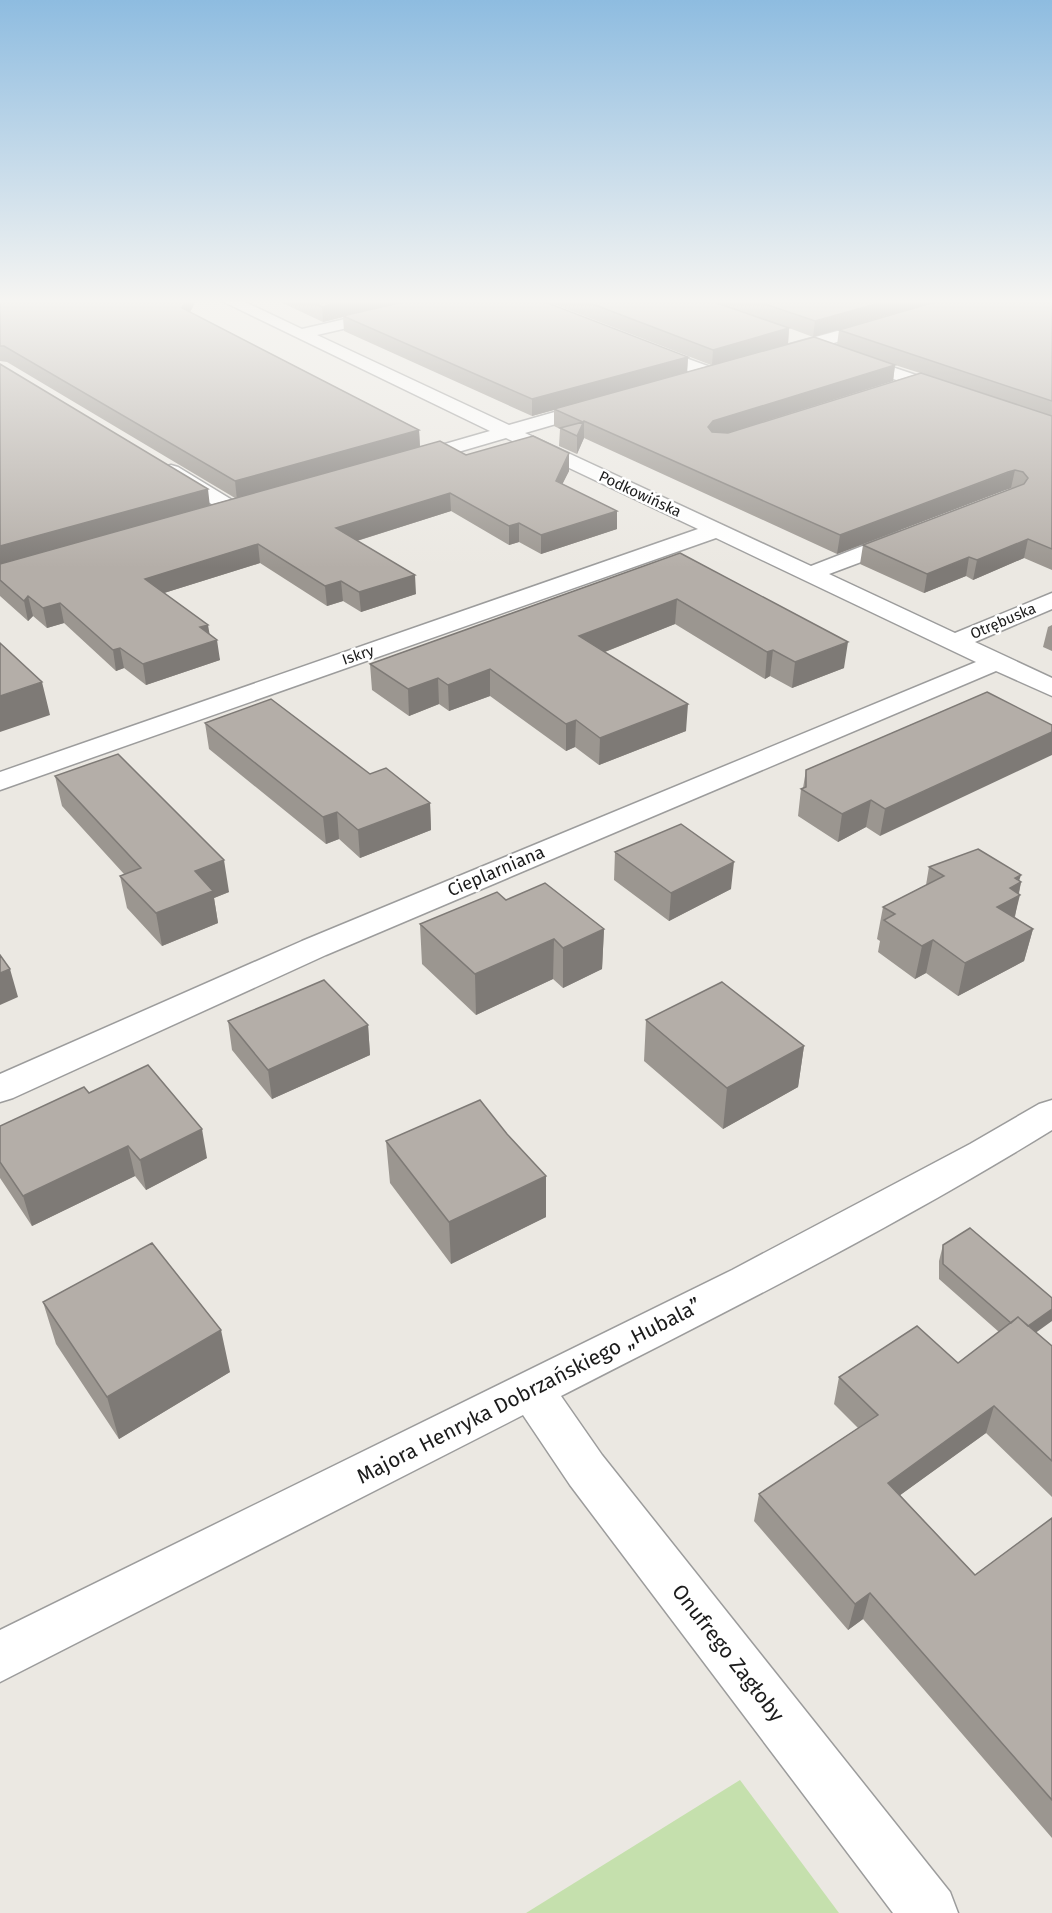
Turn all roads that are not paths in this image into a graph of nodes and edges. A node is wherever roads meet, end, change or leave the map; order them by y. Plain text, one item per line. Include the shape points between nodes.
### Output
1 (418, 389) edge
2 (893, 389) edge
3 (942, 389) edge
4 (885, 392) edge
5 (962, 396) edge
6 (609, 403) edge
7 (509, 432) junction
8 (151, 459) edge
9 (391, 465) edge
10 (257, 504) edge
11 (235, 510) junction
12 (213, 516) edge
13 (927, 529) edge
14 (717, 530) junction
15 (810, 574) junction
16 (1052, 600) edge
17 (954, 642) junction
18 (997, 662) junction
19 (1052, 688) edge
20 (0, 781) edge
21 (0, 1089) edge
22 (1052, 1113) edge
23 (531, 1390) junction
24 (0, 1657) edge
25 (929, 1913) edge

1 - 7 street, Podkowińska
2 - 4 street
3 - 5 street
6 - 7 street
7 - 9 street
7 - 14 street, Podkowińska
8 - 11 street
10 - 11 street
11 - 12 street
13 - 15 street
14 - 15 street, Podkowińska
14 - 20 street, Iskry
15 - 17 street, Podkowińska
16 - 17 street, Otrębuska
17 - 18 street, Podkowińska
18 - 19 street, Podkowińska
18 - 21 street, Cieplarniana via 314,948
22 - 23 street, Majora Henryka Dobrzańskiego „Hubala” via 747,1282
23 - 24 street, Majora Henryka Dobrzańskiego „Hubala”
23 - 25 street, Onufrego Zagłoby via 586,1470

